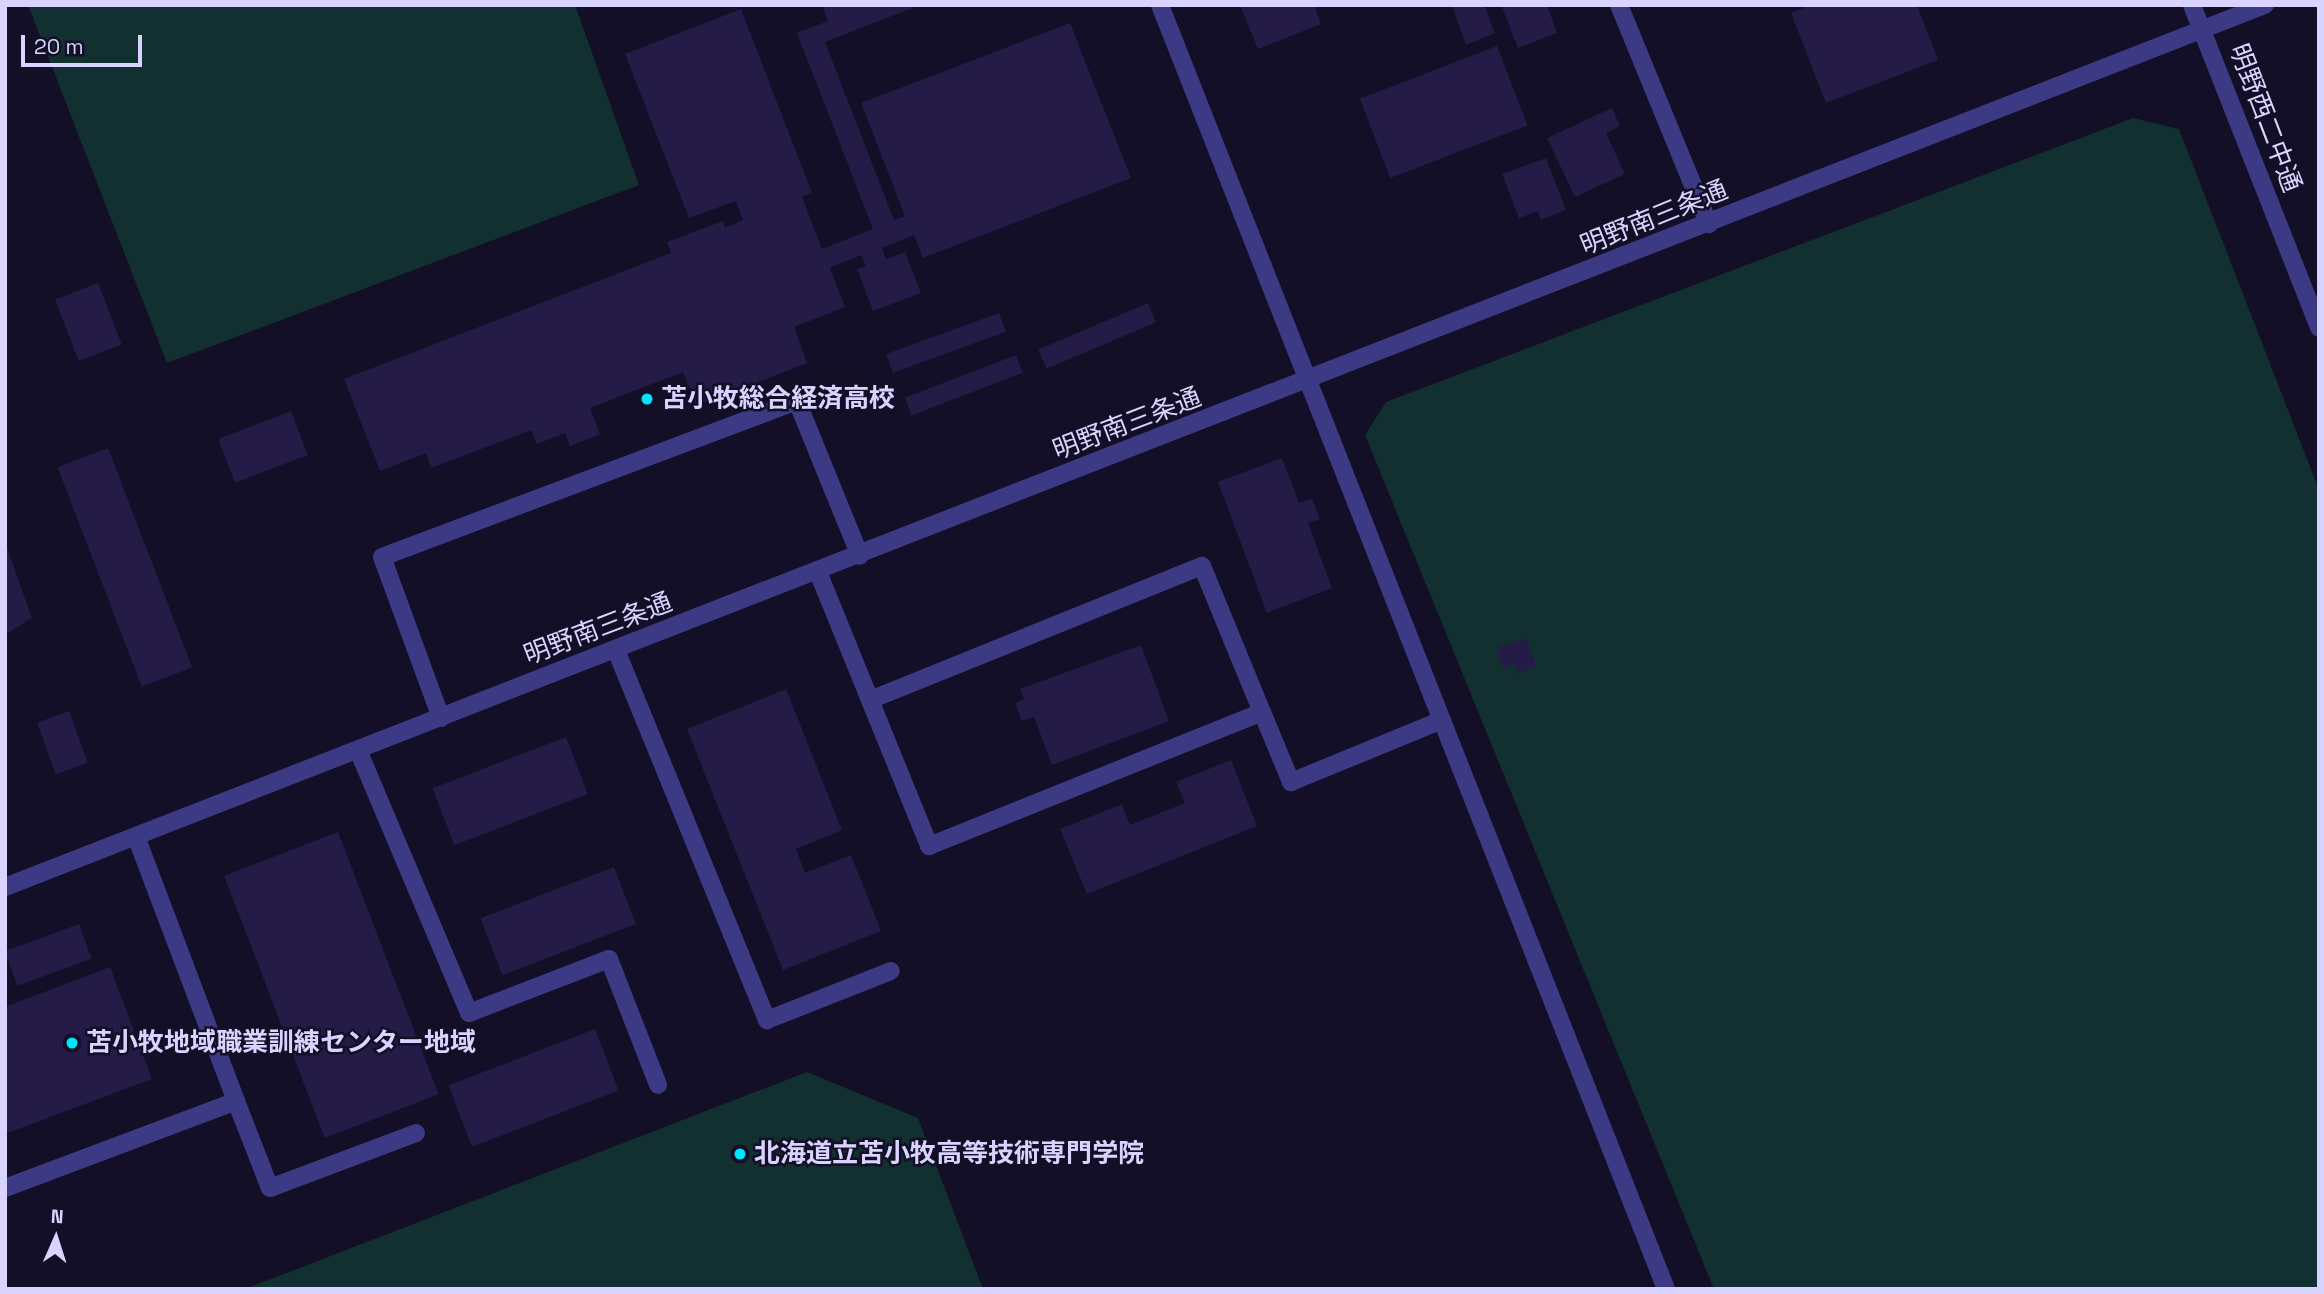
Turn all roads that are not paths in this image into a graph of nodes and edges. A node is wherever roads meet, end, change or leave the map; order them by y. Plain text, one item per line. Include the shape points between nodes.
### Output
1 (1160, 5) edge
2 (1619, 5) edge
3 (2192, 5) edge
4 (2264, 5) edge
5 (2202, 29) junction
6 (1709, 224) junction
7 (2319, 328) edge
8 (1309, 382) junction
9 (860, 556) junction
10 (818, 572) junction
11 (617, 650) junction
12 (870, 700) junction
13 (1262, 712) junction
14 (441, 718) junction
15 (1442, 720) junction
16 (358, 750) junction
17 (136, 836) junction
18 (5, 887) edge
19 (891, 971) dead end
20 (658, 1085) dead end
21 (236, 1101) junction
22 (416, 1133) dead end
23 (5, 1188) edge
24 (1666, 1289) edge

1 - 8 street
2 - 6 street
3 - 5 street, 明野西二中通
4 - 5 street, 明野南三条通
5 - 6 street, 明野南三条通
5 - 7 street, 明野西二中通
6 - 8 street, 明野南三条通
8 - 9 street, 明野南三条通
8 - 15 street
9 - 10 street, 明野南三条通
9 - 14 street via 797,401 382,557
10 - 11 street, 明野南三条通
10 - 12 street
11 - 14 street, 明野南三条通
11 - 19 street via 767,1020
12 - 13 street via 1202,566
12 - 13 street via 929,846
13 - 15 street via 1291,782
14 - 16 street, 明野南三条通
15 - 24 street
16 - 17 street, 明野南三条通
16 - 20 street via 469,1013 609,959
17 - 18 street, 明野南三条通
17 - 21 street
21 - 22 street via 271,1188
21 - 23 street

